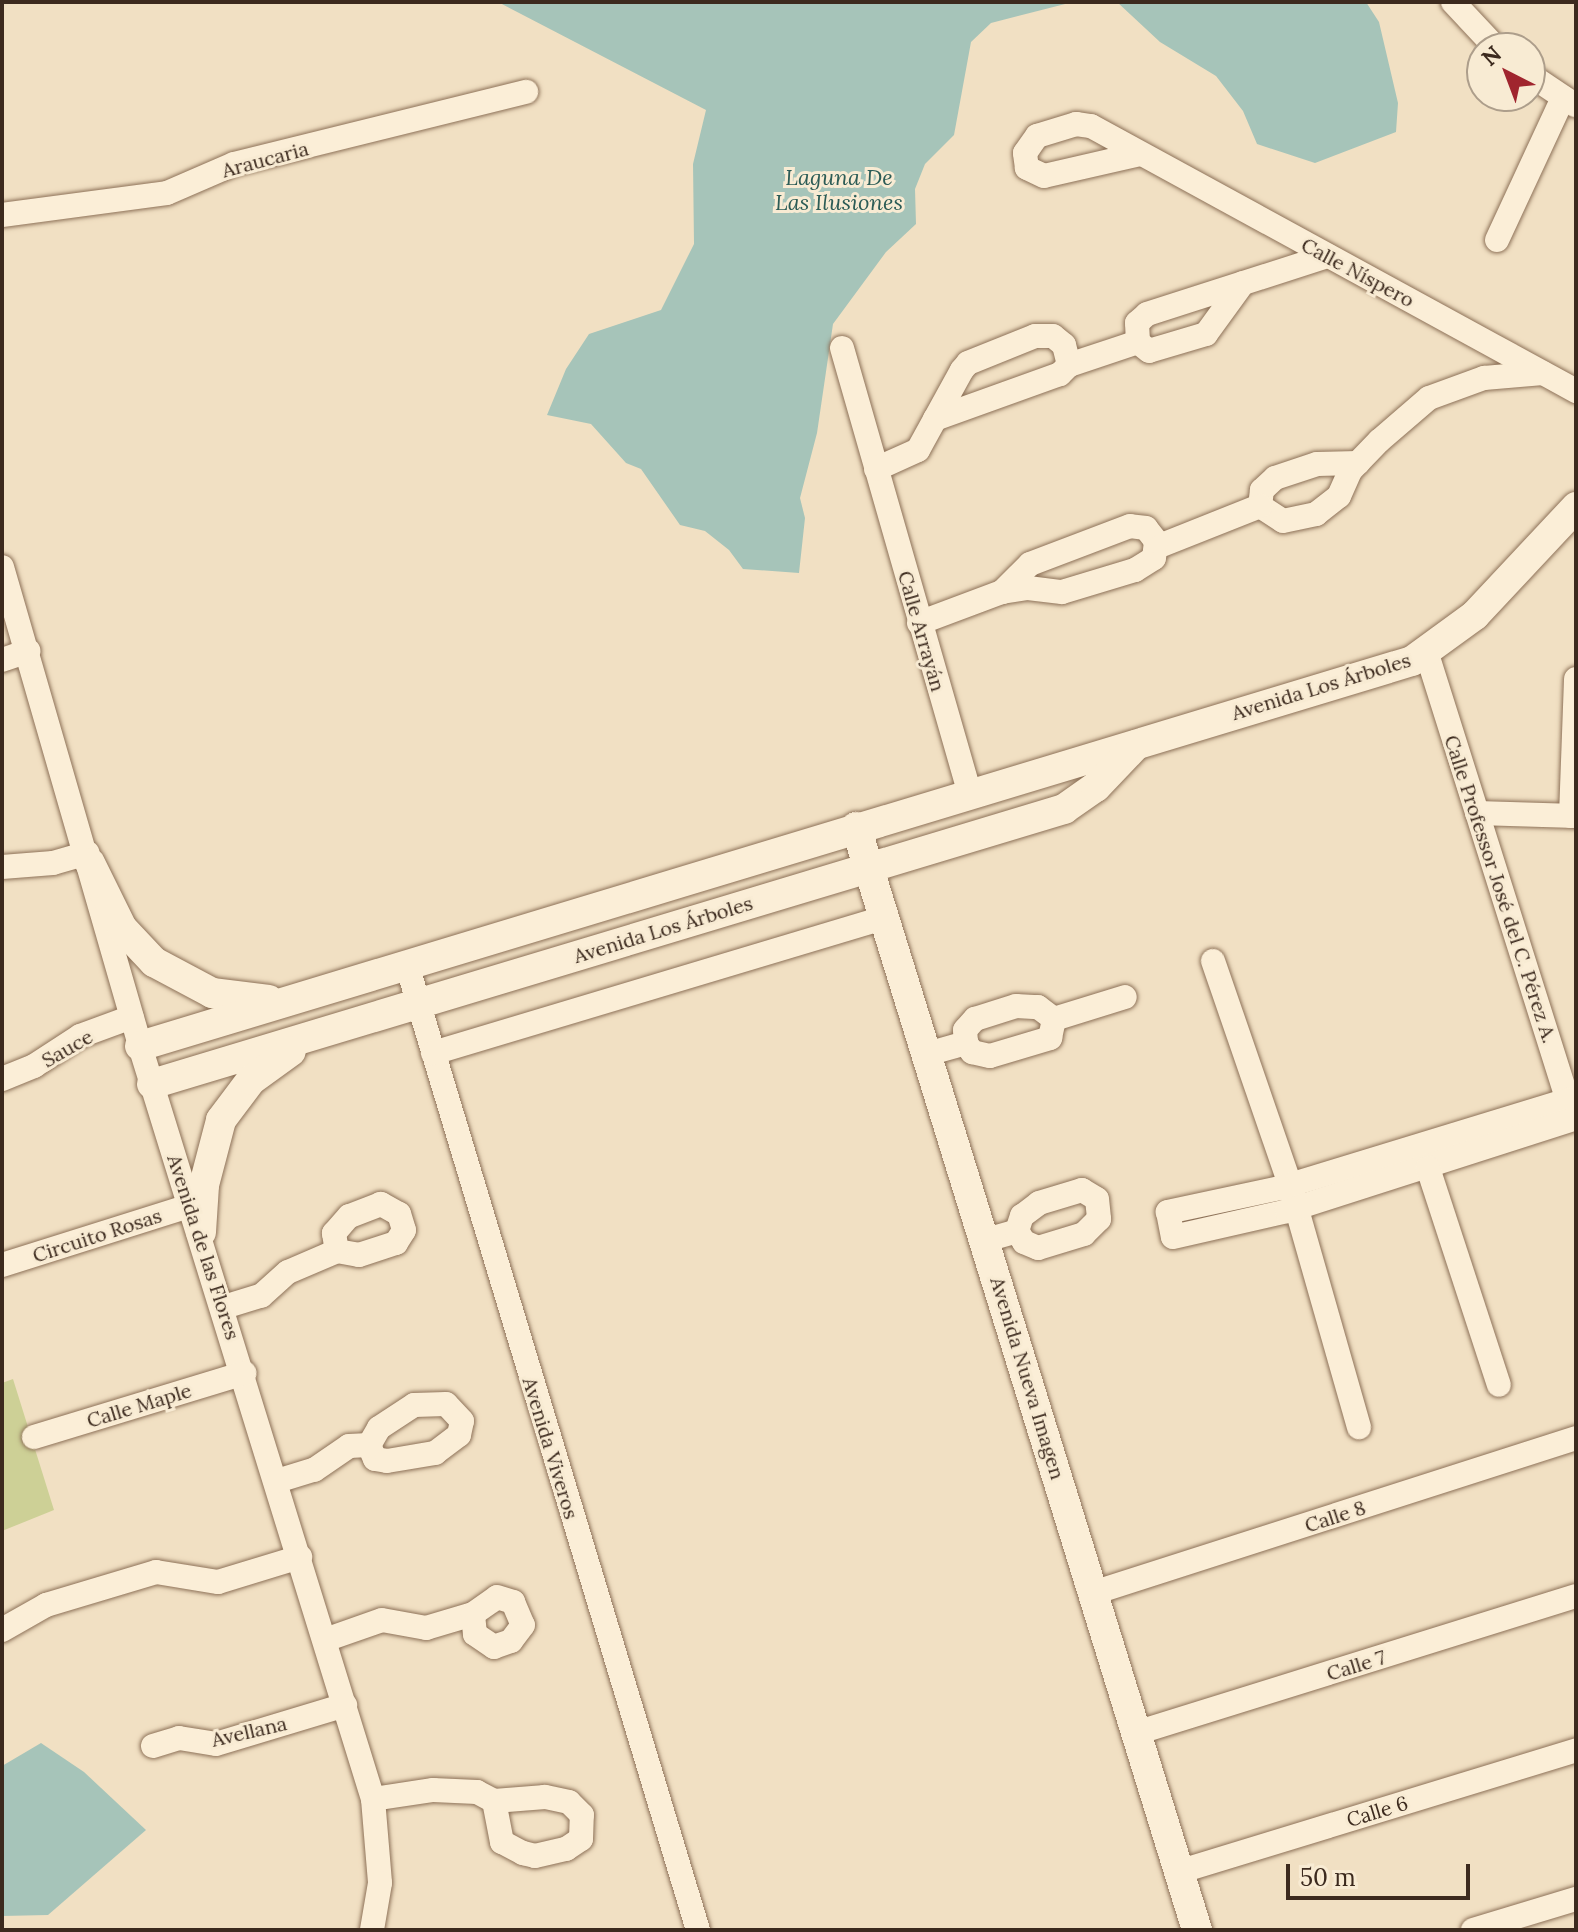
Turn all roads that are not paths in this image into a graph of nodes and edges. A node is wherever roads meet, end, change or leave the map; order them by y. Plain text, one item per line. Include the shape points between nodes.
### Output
1 (1453, 2) edge
2 (1481, 32) edge
3 (1546, 86) edge
4 (526, 92) dead end
5 (1570, 102) edge
6 (1140, 154) dead end
7 (2, 215) edge
8 (1497, 240) dead end
9 (1328, 256) junction
10 (1243, 283) junction
11 (1138, 342) junction
12 (842, 348) dead end
13 (1069, 365) junction
14 (1547, 374) junction
15 (1576, 391) edge
16 (935, 419) junction
17 (1358, 463) junction
18 (876, 469) junction
19 (1260, 506) junction
20 (1576, 507) edge
21 (1157, 547) junction
22 (2, 567) edge
23 (1002, 592) junction
24 (919, 623) junction
25 (28, 651) junction
26 (1427, 654) junction
27 (2, 660) edge
28 (1576, 679) edge
29 (1152, 736) junction
30 (969, 792) junction
31 (1477, 813) junction
32 (1573, 816) edge
33 (856, 827) junction
34 (89, 858) junction
35 (869, 866) junction
36 (2, 867) edge
37 (885, 917) junction
38 (527, 928) junction
39 (1213, 961) dead end
40 (407, 965) junction
41 (539, 966) junction
42 (1125, 997) dead end
43 (295, 999) junction
44 (418, 1003) junction
45 (132, 1017) junction
46 (1054, 1019) junction
47 (350, 1024) junction
48 (966, 1043) junction
49 (140, 1046) junction
50 (433, 1053) junction
51 (927, 1054) junction
52 (2, 1079) edge
53 (152, 1084) junction
54 (1573, 1115) edge
55 (1414, 1164) junction
56 (1294, 1196) junction
57 (197, 1218) junction
58 (1017, 1231) dead end
59 (986, 1240) junction
60 (337, 1251) dead end
61 (2, 1265) edge
62 (224, 1307) junction
63 (244, 1373) junction
64 (1499, 1385) dead end
65 (1359, 1427) dead end
66 (34, 1437) dead end
67 (1576, 1438) edge
68 (369, 1445) dead end
69 (277, 1481) junction
70 (300, 1557) junction
71 (1093, 1593) junction
72 (1576, 1596) edge
73 (473, 1614) dead end
74 (2, 1630) edge
75 (325, 1640) junction
76 (345, 1705) junction
77 (1136, 1733) junction
78 (153, 1746) dead end
79 (1576, 1750) edge
80 (373, 1799) junction
81 (494, 1801) dead end
82 (1178, 1872) junction
83 (1576, 1899) edge
84 (374, 1930) edge
85 (698, 1930) edge
86 (1197, 1930) edge
87 (1473, 1930) edge

1 - 2 street
3 - 5 street
4 - 7 street, Araucaria via 234,164 167,193
5 - 8 street
6 - 9 street, Calle Níspero
9 - 10 street
9 - 14 street, Calle Níspero
10 - 11 street via 1147,314 1137,323
10 - 11 street via 1206,334 1149,351
11 - 13 street
12 - 18 street, Calle Arrayán
13 - 16 street via 1060,374
13 - 16 street via 1060,339 1045,334 977,357 962,370
14 - 15 street, Calle Níspero
14 - 17 street via 1506,374 1452,387 1417,406
16 - 18 street via 918,450
17 - 19 street via 1317,464 1275,478 1262,490
17 - 19 street via 1339,496 1316,514 1283,521
18 - 24 street, Calle Arrayán
19 - 21 street
20 - 26 street, Avenida Los Árboles via 1475,615
21 - 23 street via 1147,564 1077,588
21 - 23 street via 1146,528 1130,526 1030,564
22 - 25 street, Avenida de las Flores
23 - 24 street
24 - 30 street, Calle Arrayán
25 - 27 street
25 - 34 street, Avenida de las Flores
26 - 29 street, Avenida Los Árboles
26 - 31 street, Calle Professor José del C. Pérez A.
28 - 32 street
29 - 30 street, Avenida Los Árboles
29 - 35 street, Avenida Los Árboles via 1064,809
30 - 33 street, Avenida Los Árboles
31 - 32 street
31 - 54 street, Calle Professor José del C. Pérez A.
33 - 35 street, Avenida Nueva Imagen
33 - 38 street, Avenida Los Árboles
34 - 36 street
34 - 43 street via 122,928 166,971 229,998
34 - 45 street, Avenida de las Flores
35 - 37 street, Avenida Nueva Imagen
35 - 41 street, Avenida Los Árboles
37 - 50 street
37 - 51 street, Avenida Nueva Imagen
38 - 40 street, Avenida Los Árboles
38 - 41 street
39 - 56 street
40 - 43 street, Avenida Los Árboles
40 - 44 street, Avenida Viveros
41 - 44 street, Avenida Los Árboles
42 - 46 street
43 - 49 street, Avenida Los Árboles
44 - 47 street, Avenida Los Árboles
44 - 50 street, Avenida Viveros
45 - 49 street, Avenida de las Flores
45 - 52 street, Sauce via 80,1036 23,1072
46 - 48 street via 1050,1038 990,1056 972,1052
46 - 48 street via 1038,1007 1016,1006 975,1019 965,1030
47 - 53 street, Avenida Los Árboles
47 - 57 street via 280,1057 229,1105 210,1152
48 - 51 street
49 - 53 street, Avenida de las Flores
50 - 85 street, Avenida Viveros
51 - 59 street, Avenida Nueva Imagen
53 - 57 street, Avenida de las Flores
54 - 55 street
55 - 56 street
55 - 64 street
56 - 65 street
57 - 61 street, Circuito Rosas
57 - 62 street, Avenida de las Flores
58 - 59 street
59 - 71 street, Avenida Nueva Imagen
60 - 62 street via 288,1272 261,1296
62 - 63 street, Avenida de las Flores
63 - 66 street, Calle Maple
63 - 69 street, Avenida de las Flores
67 - 71 street, Calle 8
68 - 69 street via 345,1447 314,1470
69 - 70 street, Avenida de las Flores
70 - 74 street via 223,1581 156,1572 46,1605
70 - 75 street, Avenida de las Flores
71 - 77 street, Avenida Nueva Imagen
72 - 77 street, Calle 7
73 - 75 street via 421,1628 382,1620
75 - 76 street, Avenida de las Flores
76 - 78 street, Avellana via 216,1744 179,1738
76 - 80 street, Avenida de las Flores
77 - 82 street, Avenida Nueva Imagen
79 - 82 street, Calle 6
80 - 81 street via 440,1790 477,1792
80 - 84 street, Avenida de las Flores via 380,1870
82 - 86 street, Avenida Nueva Imagen
83 - 87 street

